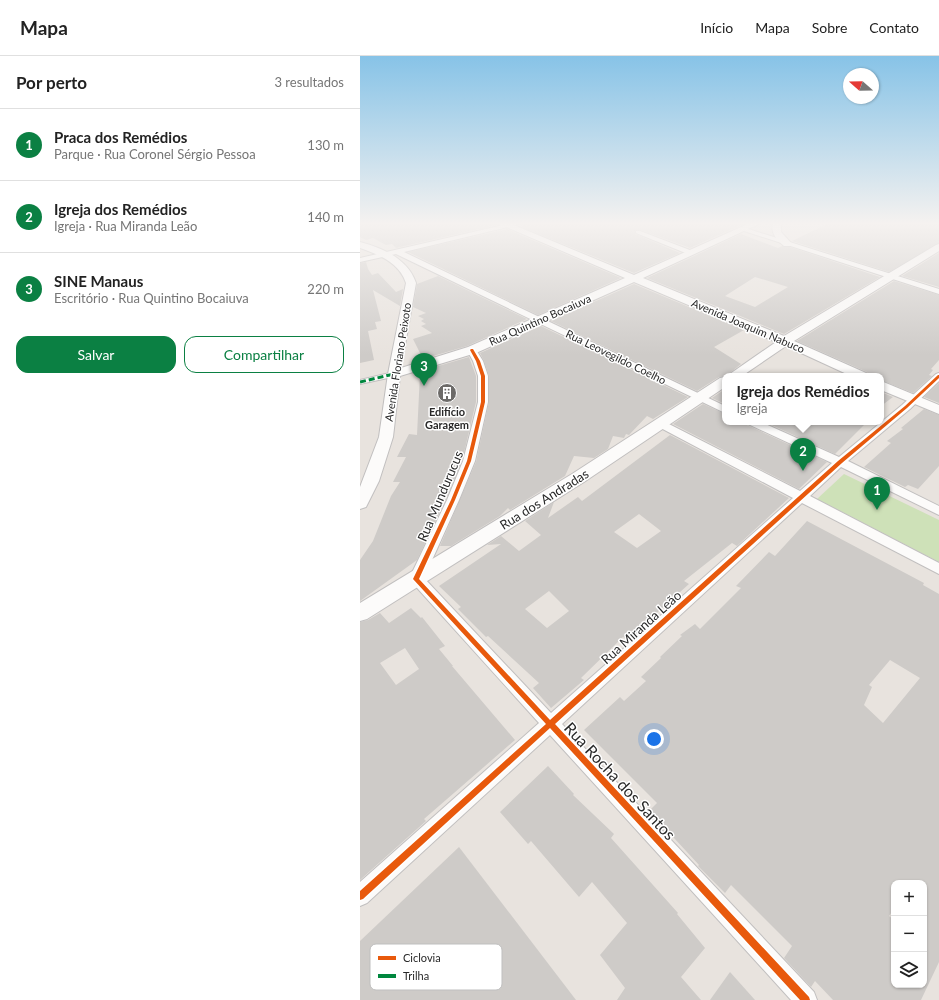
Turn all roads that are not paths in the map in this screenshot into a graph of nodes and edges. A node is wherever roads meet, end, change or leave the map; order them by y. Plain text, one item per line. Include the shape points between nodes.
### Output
1 (403, 267) edge
2 (430, 267) edge
3 (608, 267) edge
4 (659, 267) edge
5 (859, 267) edge
6 (906, 267) edge
7 (890, 277) junction
8 (635, 278) junction
9 (939, 292) edge
10 (541, 320) junction
11 (785, 341) junction
12 (472, 350) junction
13 (737, 373) edge
14 (854, 373) edge
15 (394, 374) junction
16 (939, 376) edge
17 (360, 382) edge
18 (722, 383) edge
19 (884, 386) edge
20 (700, 398) junction
21 (913, 400) junction
22 (722, 409) edge
23 (939, 410) edge
24 (661, 424) junction
25 (759, 425) edge
26 (884, 425) edge
27 (884, 425) edge
28 (840, 462) junction
29 (802, 498) junction
30 (360, 503) edge
31 (939, 511) edge
32 (939, 570) edge
33 (416, 579) junction
34 (360, 613) edge
35 (550, 724) junction
36 (360, 896) edge
37 (806, 1000) edge

1 - 15 street, Avenida Floriano Peixoto via 411,283
2 - 10 street, Rua Leovegildo Coelho
3 - 8 street, Avenida Joaquim Nabuco
4 - 8 street, Rua Quintino Bocaiuva
5 - 7 street
6 - 7 street
7 - 9 street
7 - 11 street
8 - 10 street, Rua Quintino Bocaiuva
8 - 11 street, Avenida Joaquim Nabuco
10 - 12 street, Rua Quintino Bocaiuva
10 - 20 street, Rua Leovegildo Coelho
11 - 13 street
11 - 14 street, Avenida Joaquim Nabuco
12 - 15 street, Rua Quintino Bocaiuva
12 - 33 street, Rua Mundurucus via 483,376 483,402 470,453 453,500
15 - 17 street, Rua Quintino Bocaiuva
15 - 30 street, Avenida Floriano Peixoto via 386,437 371,481
16 - 21 street, Rua Miranda Leão
18 - 20 street, Rua dos Andradas
19 - 21 street
20 - 22 street, Rua Leovegildo Coelho
20 - 24 street, Rua dos Andradas
21 - 23 street
21 - 27 street, Rua Miranda Leão
24 - 29 street
24 - 33 street, Rua dos Andradas
25 - 28 street
26 - 28 street, Rua Miranda Leão
28 - 29 street, Rua Miranda Leão
28 - 31 street
29 - 32 street
29 - 35 street, Rua Miranda Leão
33 - 34 street, Rua dos Andradas
33 - 35 street, Rua Rocha dos Santos
35 - 36 street, Rua Miranda Leão
35 - 37 street, Rua Rocha dos Santos

